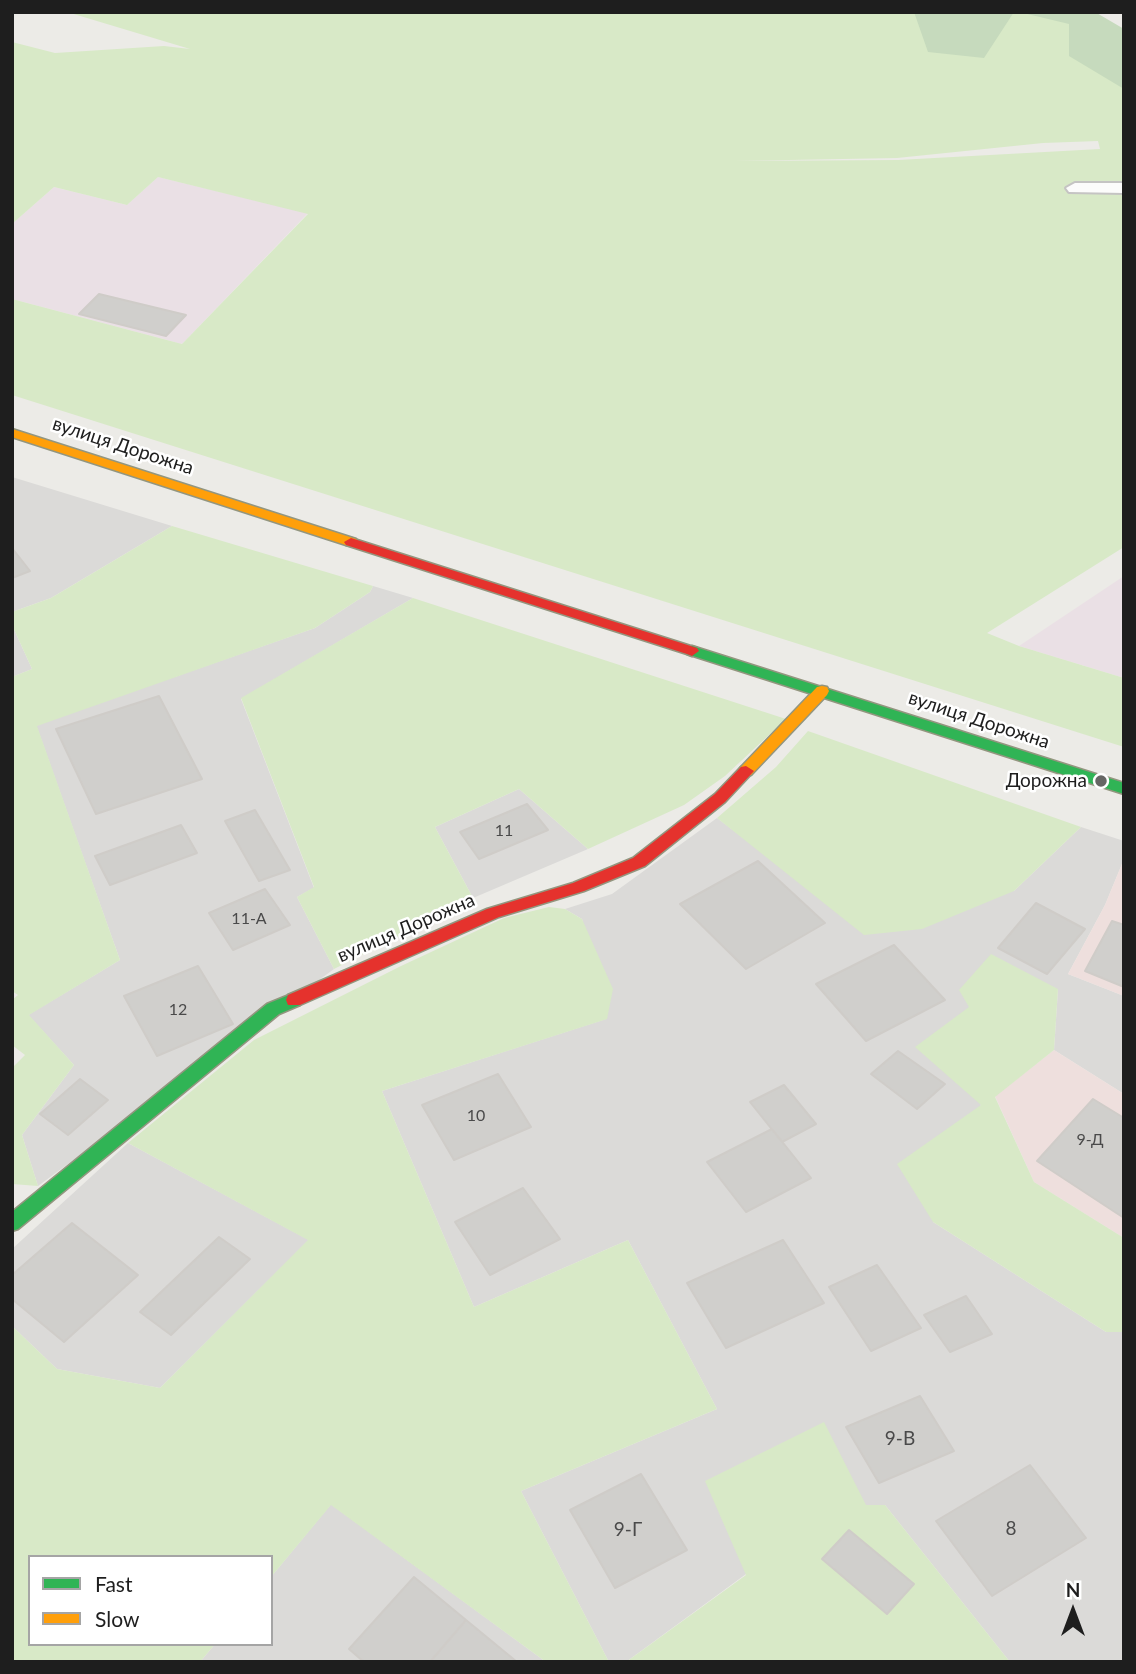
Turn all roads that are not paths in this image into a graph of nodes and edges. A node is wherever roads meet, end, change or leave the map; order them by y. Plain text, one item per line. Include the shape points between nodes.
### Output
1 (1075, 188) dead end
2 (1124, 188) edge
3 (12, 433) edge
4 (822, 691) junction
5 (1124, 789) edge
6 (12, 1223) edge

1 - 2 lane
3 - 4 main road, вулиця Дорожна
4 - 5 main road, вулиця Дорожна
4 - 6 main road, вулиця Дорожна via 720,798 639,862 493,914 273,1009

